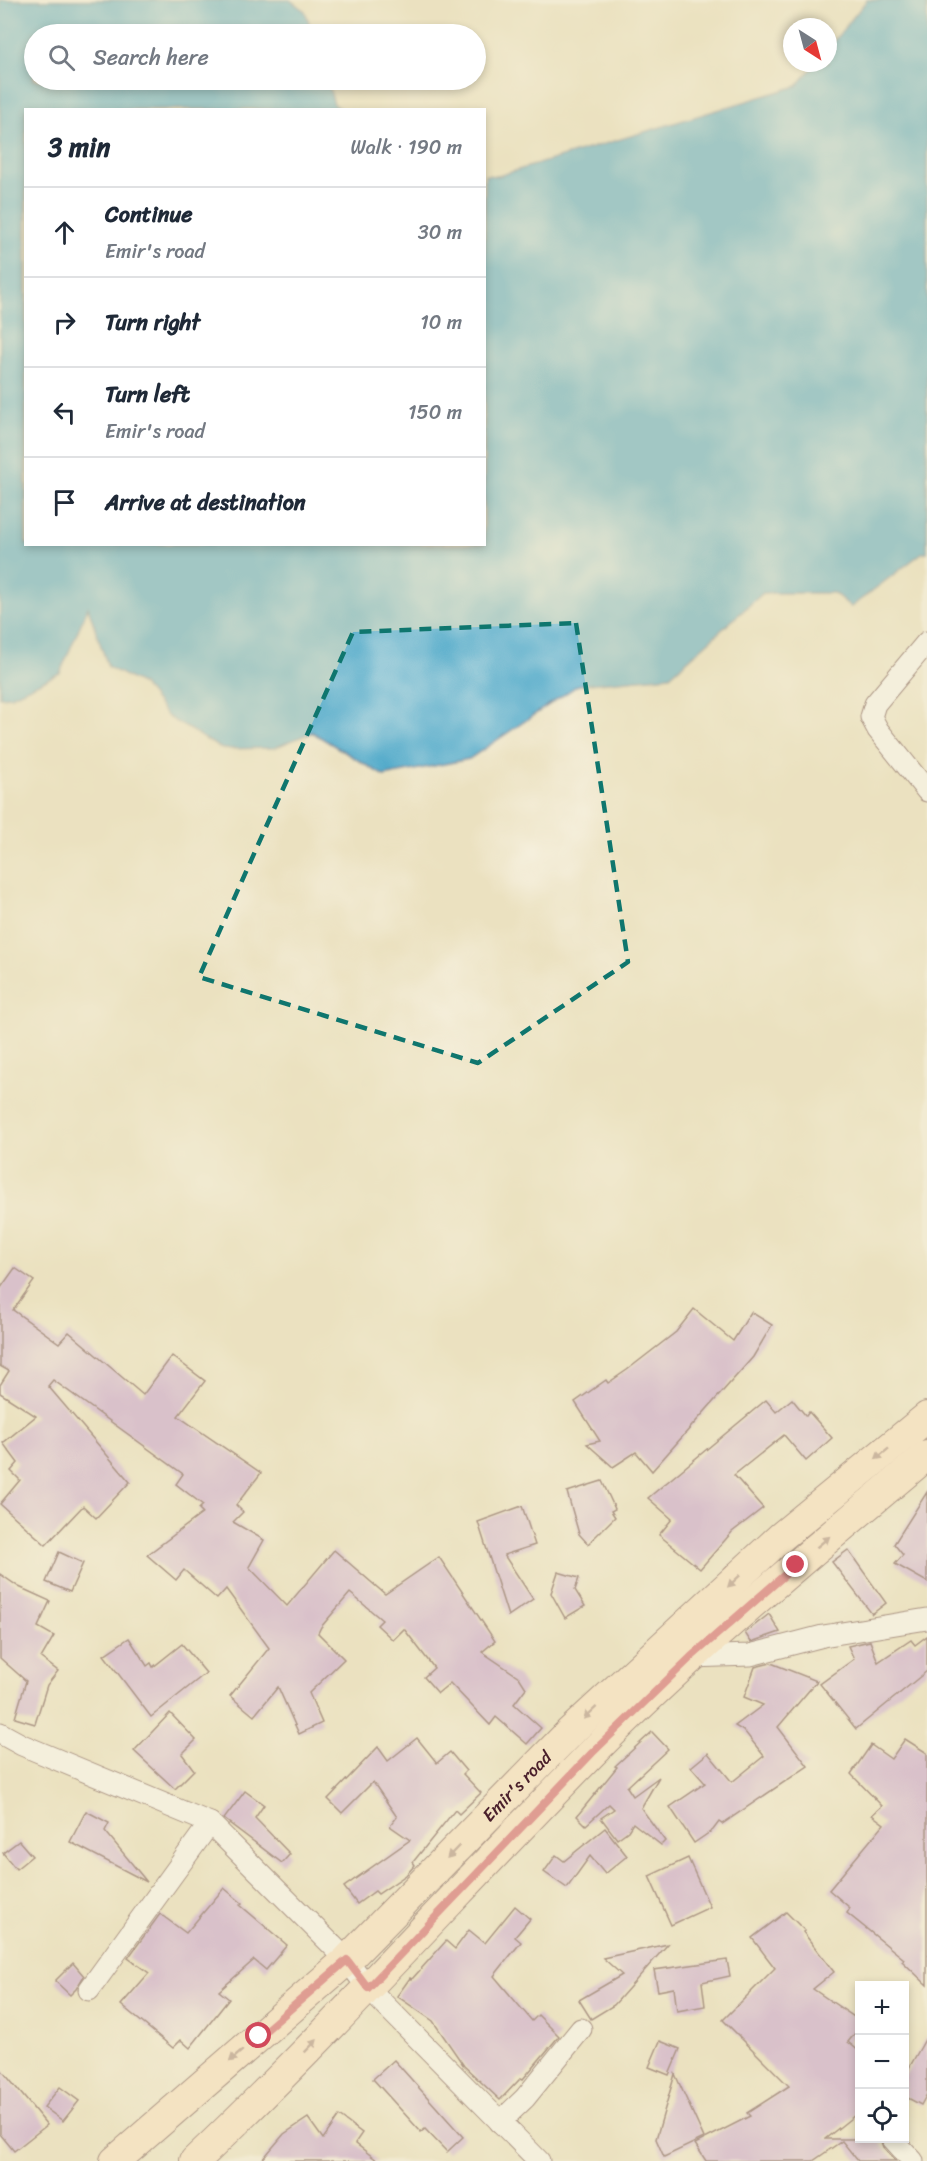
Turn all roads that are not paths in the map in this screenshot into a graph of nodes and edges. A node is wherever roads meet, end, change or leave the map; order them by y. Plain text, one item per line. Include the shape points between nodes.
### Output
1 (927, 642) edge
2 (927, 791) edge
3 (927, 1417) edge
4 (927, 1455) edge
5 (927, 1619) edge
6 (691, 1657) junction
7 (0, 1733) edge
8 (210, 1823) junction
9 (347, 1960) junction
10 (368, 1988) junction
11 (89, 1990) dead end
12 (581, 2029) dead end
13 (500, 2121) junction
14 (896, 2143) edge
15 (115, 2161) edge
16 (195, 2161) edge
17 (538, 2161) edge
18 (913, 2161) edge

1 - 2 street via 875,704 871,717
3 -> 9 main road, Emir's road via 782,1536 570,1732
6 -> 4 main road, Emir's road
5 - 6 street via 823,1636 750,1655
6 - 10 main road, Emir's road via 592,1753
7 - 8 street
8 - 9 street
8 - 11 street
9 - 10 street
9 -> 15 main road, Emir's road
10 - 13 street
16 -> 10 main road, Emir's road
12 - 13 street via 525,2098
13 - 17 street
14 - 18 street

